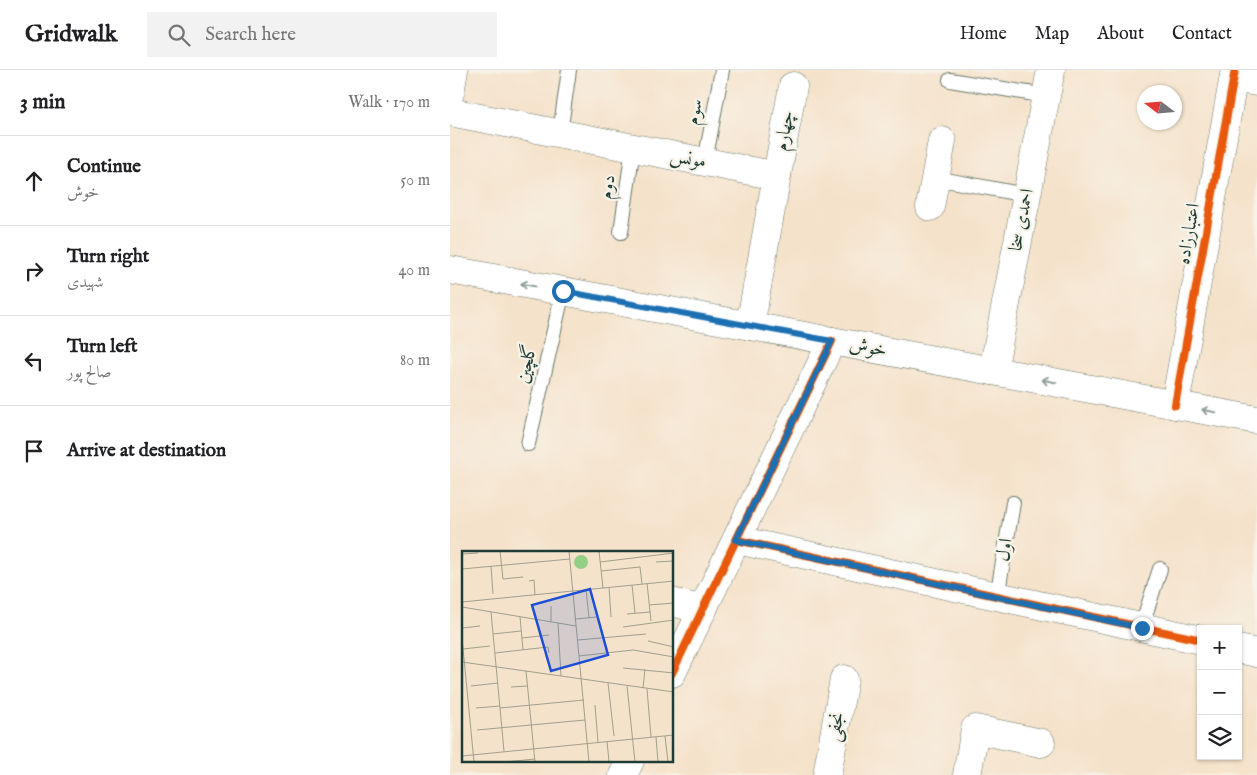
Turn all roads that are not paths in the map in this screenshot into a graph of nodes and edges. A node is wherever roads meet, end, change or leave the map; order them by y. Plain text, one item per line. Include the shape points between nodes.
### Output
1 (454, 70) edge
2 (569, 70) edge
3 (722, 70) edge
4 (1242, 77) edge
5 (950, 80) dead end
6 (1048, 83) edge
7 (793, 86) dead end
8 (450, 93) edge
9 (450, 112) edge
10 (560, 133) junction
11 (942, 141) dead end
12 (633, 148) junction
13 (705, 162) junction
14 (777, 176) junction
15 (935, 178) junction
16 (1026, 195) junction
17 (930, 207) dead end
18 (621, 232) dead end
19 (450, 270) edge
20 (563, 291) junction
21 (750, 326) junction
22 (832, 341) junction
23 (993, 370) junction
24 (1175, 404) junction
25 (1257, 420) edge
26 (528, 444) dead end
27 (1014, 503) dead end
28 (736, 540) junction
29 (1160, 569) dead end
30 (998, 596) junction
31 (674, 603) edge
32 (703, 610) junction
33 (1142, 628) junction
34 (1197, 639) edge
35 (1242, 649) edge
36 (1257, 653) edge
37 (674, 669) edge
38 (844, 679) dead end
39 (1041, 743) dead end
40 (630, 762) edge
41 (623, 775) edge
42 (827, 775) edge
43 (967, 775) edge

1 - 8 street
2 - 10 lane
3 - 13 lane, سوم
4 - 24 street, اعتبارزاده
5 - 6 lane
6 - 16 street, احمدی سخا
7 - 14 street, چهارم
9 - 10 street, مونس
10 - 12 street, مونس
11 - 15 street
12 - 13 street, مونس
12 - 18 lane, دوم
13 - 14 street, مونس
14 - 21 street
15 - 16 lane
15 - 17 street
16 - 23 street, احمدی سخا
20 -> 19 street, خوش
20 - 21 street, خوش
20 - 26 lane, گلچین
21 - 22 street, خوش
22 - 23 street, خوش
22 - 28 street
24 -> 23 street, خوش
25 -> 24 street, خوش
27 - 30 lane, اول
28 - 30 street
28 - 32 street
29 - 33 lane
30 - 33 street
31 - 32 street
32 - 37 street
33 - 34 street
35 - 36 street
38 - 42 street, نجفی
39 - 43 street via 975,728
40 - 41 street

